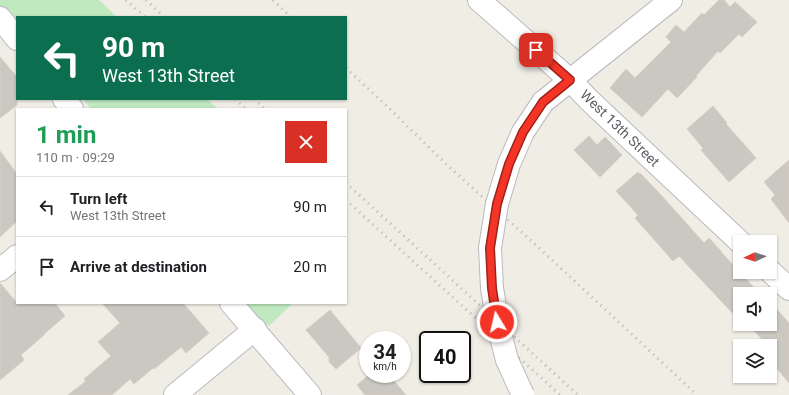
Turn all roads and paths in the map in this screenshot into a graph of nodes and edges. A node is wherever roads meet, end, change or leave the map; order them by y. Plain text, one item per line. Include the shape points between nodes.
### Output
1 (479, 0) edge
2 (671, 0) edge
3 (0, 18) edge
4 (16, 38) edge
5 (570, 80) junction
6 (65, 100) edge
7 (71, 108) edge
8 (733, 235) edge
9 (16, 257) edge
10 (0, 270) edge
11 (777, 278) edge
12 (789, 289) edge
13 (233, 304) edge
14 (255, 329) junction
15 (176, 395) edge
16 (310, 395) edge
17 (523, 395) edge

1 - 5 street, West 13th Street
2 - 5 street
3 - 4 street
5 - 8 street, West 13th Street
5 - 17 street, bridge via 543,102 523,132 509,164 497,204 490,248 492,288 498,325 507,360
6 - 7 street
9 - 10 street
11 - 12 street
13 - 14 street
14 - 15 street
14 - 16 street

